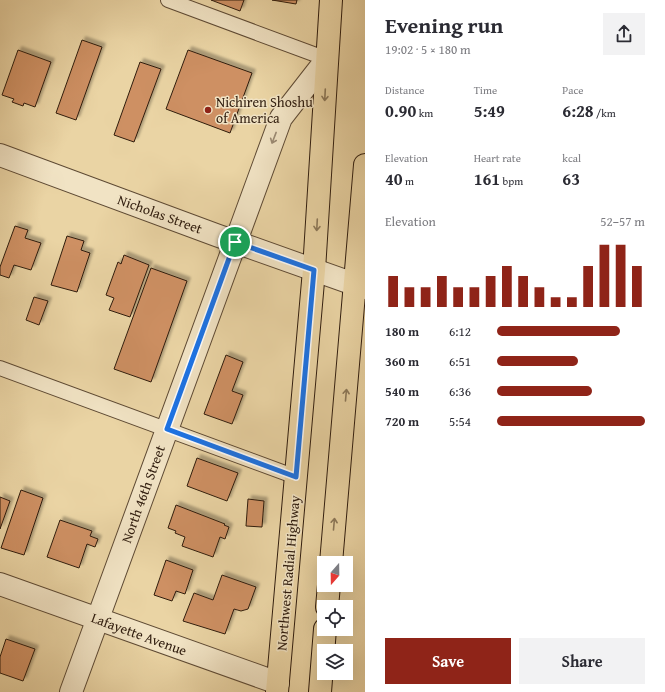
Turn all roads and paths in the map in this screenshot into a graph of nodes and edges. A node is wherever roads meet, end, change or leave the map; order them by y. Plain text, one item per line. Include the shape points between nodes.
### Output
1 (168, 0) edge
2 (331, 0) edge
3 (327, 59) junction
4 (0, 155) edge
5 (365, 165) edge
6 (235, 242) junction
7 (314, 270) junction
8 (360, 286) edge
9 (0, 368) edge
10 (167, 429) junction
11 (296, 477) junction
12 (332, 556) edge
13 (0, 584) edge
14 (98, 619) junction
15 (324, 636) edge
16 (278, 688) edge
17 (72, 692) edge
18 (320, 692) edge

1 - 3 lane
2 - 3 main road, Northwest Radial Highway
3 -> 6 street, North 46th Street via 281,118
3 -> 7 main road, Northwest Radial Highway
4 - 6 street, Nicholas Street
5 - 8 main road
6 - 7 street, Nicholas Street
6 - 10 street, North 46th Street
7 - 8 street, Nicholas Street
7 - 11 main road, Northwest Radial Highway
12 -> 8 main road
9 - 10 lane
10 - 11 lane
10 - 14 street, North 46th Street
11 - 16 main road, Northwest Radial Highway
13 - 14 street, Lafayette Avenue
14 - 16 street, Lafayette Avenue
14 - 17 street, North 46th Street
15 - 18 main road

